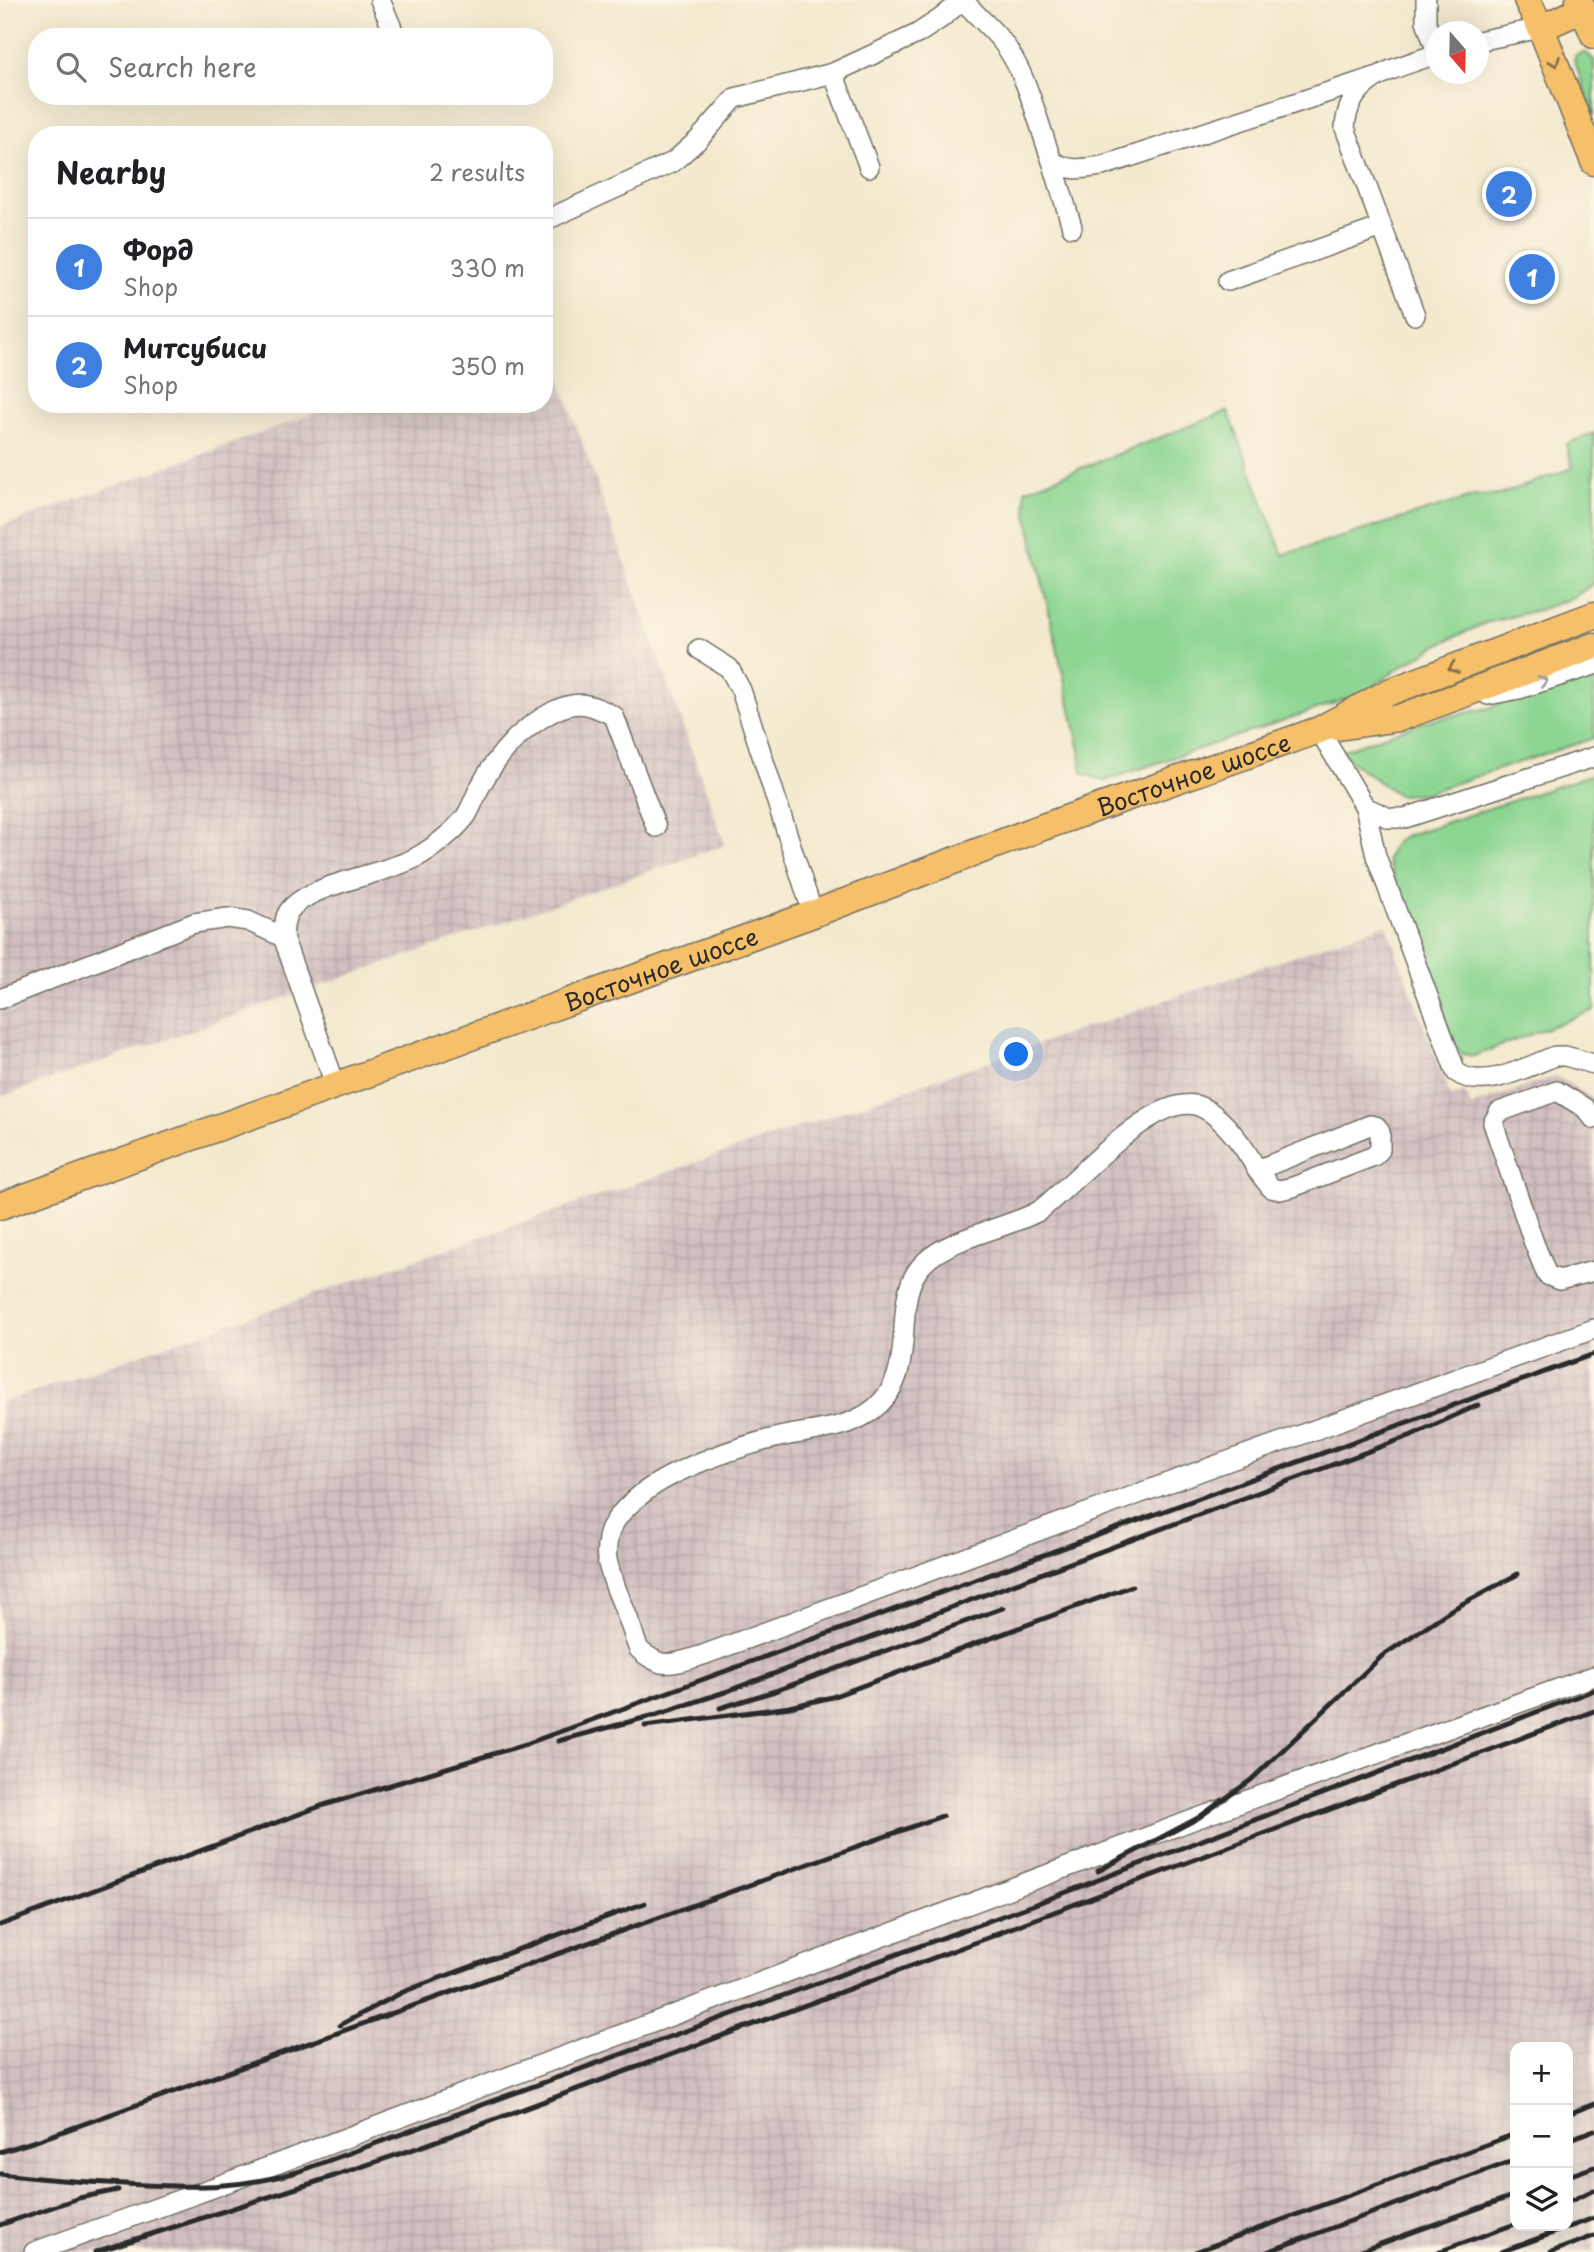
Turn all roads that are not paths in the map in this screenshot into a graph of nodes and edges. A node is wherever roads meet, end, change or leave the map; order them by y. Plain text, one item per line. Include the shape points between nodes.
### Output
1 (380, 0) edge
2 (1426, 0) edge
3 (1527, 0) edge
4 (1581, 4) edge
5 (1426, 21) edge
6 (392, 28) dead end
7 (1541, 28) junction
8 (1594, 35) edge
9 (1489, 39) edge
10 (1426, 56) edge
11 (833, 73) junction
12 (1375, 77) junction
13 (1052, 161) junction
14 (1594, 162) edge
15 (869, 167) dead end
16 (553, 217) edge
17 (1072, 227) dead end
18 (1382, 227) junction
19 (1228, 281) dead end
20 (1415, 315) dead end
21 (1594, 600) edge
22 (1594, 615) edge
23 (1540, 635) junction
24 (1594, 646) edge
25 (699, 649) dead end
26 (1594, 665) edge
27 (1429, 706) junction
28 (1319, 730) junction
29 (1594, 757) edge
30 (1365, 807) junction
31 (656, 827) dead end
32 (813, 914) junction
33 (283, 937) junction
34 (0, 999) edge
35 (1594, 1064) edge
36 (335, 1084) junction
37 (1594, 1119) edge
38 (1257, 1170) junction
39 (0, 1206) edge
40 (1594, 1271) edge
41 (1594, 1329) edge
42 (1594, 1676) edge
43 (34, 2252) edge

1 - 6 lane
2 - 5 lane
3 - 7 main road
4 - 7 main road
4 - 8 main road
7 - 9 lane
7 -> 14 main road
10 - 12 lane
11 - 13 lane via 917,34 962,0 1012,56
11 - 15 lane
11 - 16 lane via 735,98 673,162
12 - 13 lane via 1102,166 1071,169
12 - 18 lane via 1351,100 1345,128
13 - 17 lane
18 - 19 lane
18 - 20 lane
21 - 23 main road
22 - 23 main road
23 -> 28 main road, Восточное шоссе via 1389,692
24 - 27 main road, Восточное шоссе
25 - 32 lane via 729,668 741,690
27 -> 26 lane via 1519,689
27 - 28 main road, Восточное шоссе via 1399,718
28 - 30 lane
28 - 32 main road, Восточное шоссе
29 - 30 lane via 1405,818 1389,818
30 - 35 lane via 1377,856 1456,1072 1464,1078 1486,1079 1555,1056
31 - 33 lane via 614,716 579,702 555,711 510,744 466,816 443,838 418,857 299,901 288,912
32 - 36 main road, Восточное шоссе
33 - 34 lane via 247,921 194,922
33 - 36 lane
36 - 39 main road, Восточное шоссе
37 - 40 lane via 1557,1091 1499,1112 1493,1123 1547,1275 1559,1280
38 - 38 lane via 1271,1188 1293,1187 1374,1156 1380,1150 1380,1132 1370,1125
38 - 41 lane via 1227,1127 1195,1105 1180,1107 1138,1125 1039,1212 937,1251 914,1275 896,1381 874,1409 852,1421 768,1440 690,1468 646,1491 616,1519 608,1536 606,1558 640,1649 662,1663 703,1655
42 - 43 lane via 1198,1818

